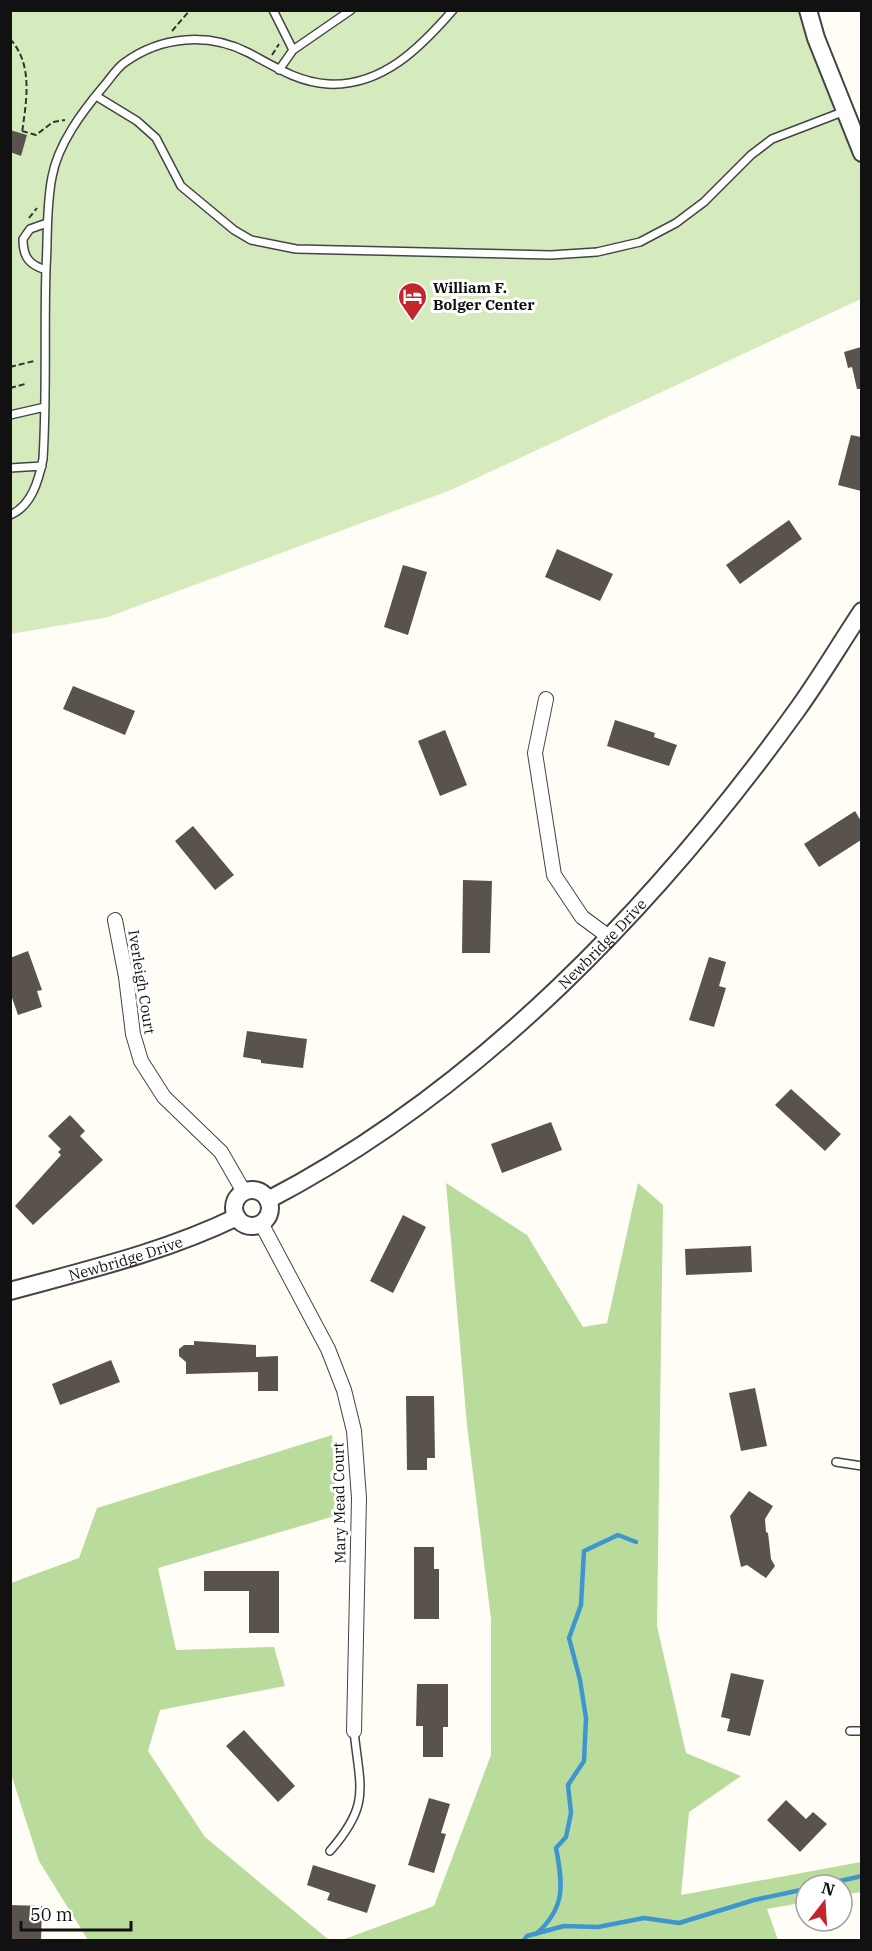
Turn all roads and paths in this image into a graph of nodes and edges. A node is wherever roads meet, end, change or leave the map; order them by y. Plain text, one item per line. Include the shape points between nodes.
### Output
1 (190, 10) edge
2 (273, 10) edge
3 (351, 10) edge
4 (453, 10) edge
5 (808, 10) edge
6 (180, 32) dead end
7 (275, 36) dead end
8 (10, 39) edge
9 (264, 50) dead end
10 (293, 50) junction
11 (279, 70) junction
12 (96, 96) junction
13 (845, 111) junction
14 (68, 119) dead end
15 (861, 153) edge
16 (47, 223) junction
17 (46, 270) junction
18 (26, 384) dead end
19 (10, 388) edge
20 (45, 407) junction
21 (10, 415) edge
22 (42, 466) junction
23 (10, 468) edge
24 (10, 515) edge
25 (861, 611) edge
26 (546, 699) dead end
27 (115, 920) dead end
28 (609, 937) junction
29 (244, 1192) junction
30 (268, 1200) junction
31 (237, 1217) junction
32 (261, 1223) junction
33 (10, 1291) edge
34 (836, 1462) dead end
35 (861, 1466) edge
36 (354, 1731) joint
37 (850, 1731) dead end
38 (861, 1731) edge
39 (330, 1851) dead end

1 - 6 path via 170,33
2 - 10 lane
3 - 10 lane
4 - 11 lane via 415,51 393,68 359,81 329,84
5 - 13 street
7 - 9 path via 279,44 272,55
8 - 14 path via 21,54 26,72 22,132 36,135 53,122
10 - 11 lane
11 - 12 lane via 246,52 209,41 179,38 123,63
12 - 13 lane via 156,138 181,186 251,240 296,249 551,255 597,252 640,242 704,202 750,155 772,139
12 - 16 lane via 57,159
13 - 15 street
16 - 17 lane
16 - 17 lane via 30,229 23,239 26,258 33,267
17 - 20 lane
18 - 19 path
20 - 21 lane
20 - 22 lane
22 - 23 lane
22 - 24 lane via 30,497
25 - 28 street, Newbridge Drive via 797,709 695,840
26 - 28 street via 535,753 554,875 582,917
27 - 29 street, Iverleigh Court via 141,1061 164,1097 221,1152
28 - 30 street, Newbridge Drive via 511,1031 412,1112 310,1179
29 - 30 street via 261,1192
29 - 31 street via 236,1200
30 - 32 street via 270,1211
31 - 32 street via 245,1224
31 - 33 street, Newbridge Drive via 151,1252
32 - 36 street, Mary Mead Court via 328,1349 354,1431 359,1498
34 - 35 lane
36 - 39 lane via 361,1797 351,1828
37 - 38 lane

